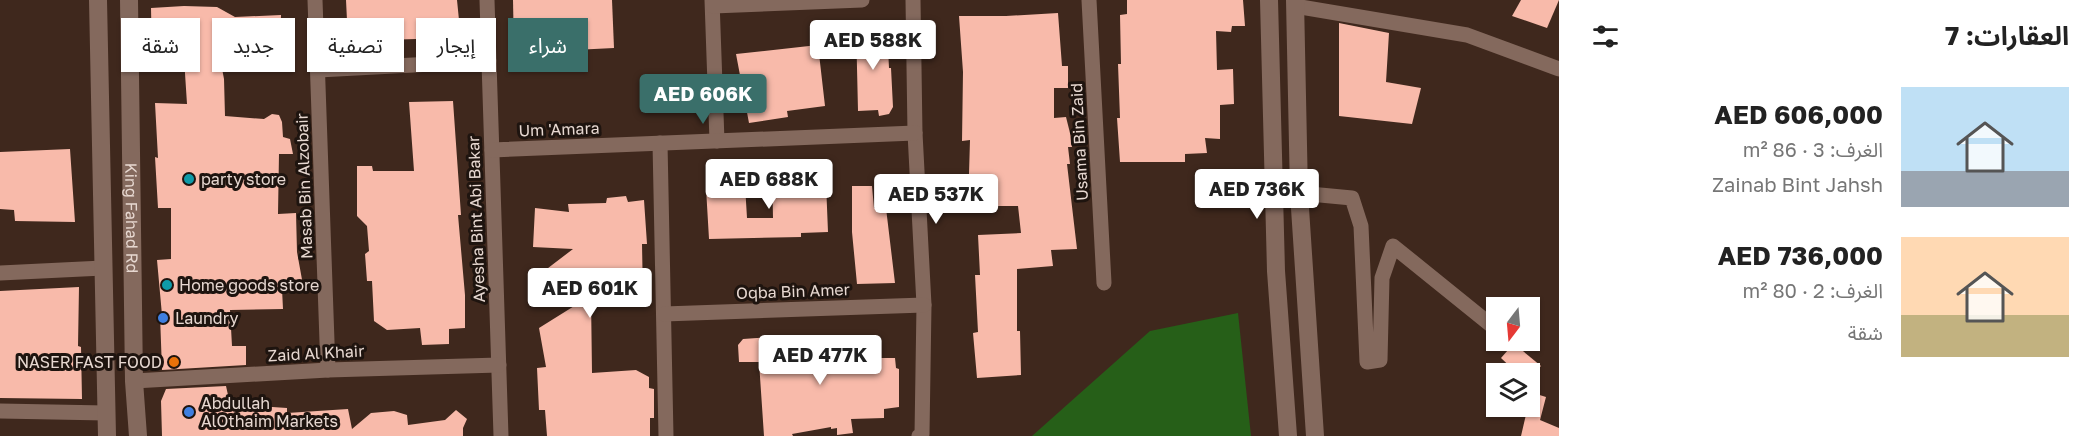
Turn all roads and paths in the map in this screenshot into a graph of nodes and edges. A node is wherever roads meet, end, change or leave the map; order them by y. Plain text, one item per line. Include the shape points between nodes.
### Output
1 (98, 0) edge
2 (129, 0) edge
3 (315, 0) edge
4 (487, 0) edge
5 (862, 0) edge
6 (913, 0) edge
7 (1089, 0) edge
8 (1269, 0) edge
9 (712, 3) edge
10 (1295, 3) edge
11 (316, 18) edge
12 (488, 18) edge
13 (1559, 69) edge
14 (318, 72) edge
15 (489, 72) edge
16 (915, 133) junction
17 (717, 141) junction
18 (660, 143) junction
19 (492, 150) junction
20 (1299, 193) junction
21 (103, 268) junction
22 (0, 273) edge
23 (1104, 283) dead end
24 (924, 305) junction
25 (664, 314) junction
26 (1486, 321) edge
27 (499, 365) junction
28 (328, 370) junction
29 (134, 381) junction
30 (0, 411) edge
31 (105, 413) junction
32 (106, 436) edge
33 (138, 436) edge
34 (501, 436) edge
35 (666, 436) edge
36 (919, 436) edge
37 (1288, 436) edge
38 (1315, 436) edge

1 - 21 street, King Fahad Rd
2 - 29 street, King Fahad Rd
3 - 11 street, Masab Bin Alzobair
4 - 12 street, Ayesha Bint Abi Bakar
5 - 9 street
6 - 16 street
7 - 23 street, Usama Bin Zaid
8 - 37 street via 1276,271
9 - 17 street
10 - 13 street via 1467,35
10 - 20 street
14 - 28 street, Masab Bin Alzobair
15 - 19 street, Ayesha Bint Abi Bakar
16 - 17 street, Um 'Amara
16 - 24 street
17 - 18 street, Um 'Amara
18 - 19 street, Um 'Amara
18 - 25 street
19 - 27 street, Ayesha Bint Abi Bakar
20 - 26 street via 1352,198 1361,226 1367,362 1380,360 1382,278 1393,246
20 - 38 street
21 - 22 street
21 - 31 street, King Fahad Rd
24 - 25 street, Oqba Bin Amer
24 - 36 street
25 - 35 street
27 - 28 street, Zaid Al Khair
27 - 34 street, Ayesha Bint Abi Bakar
28 - 29 street, Zaid Al Khair
29 - 33 street, King Fahad Rd
30 - 31 street
31 - 32 street, King Fahad Rd

